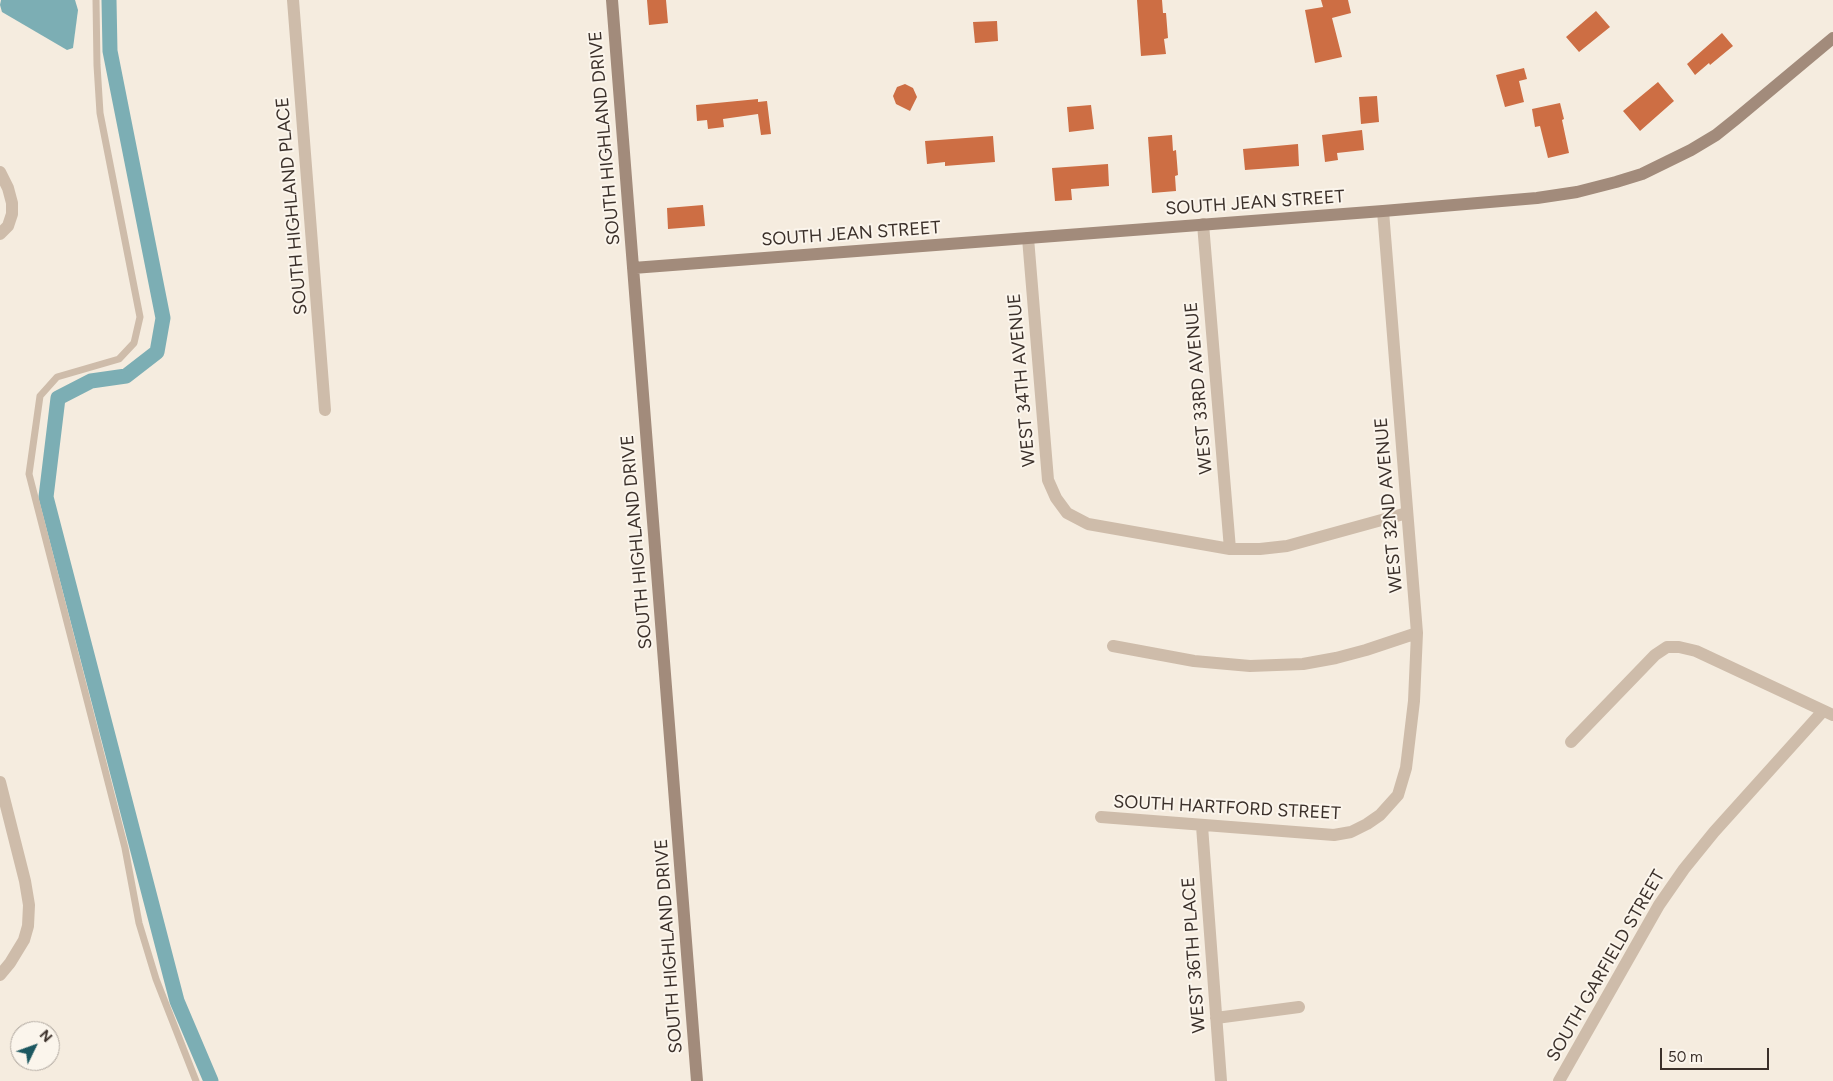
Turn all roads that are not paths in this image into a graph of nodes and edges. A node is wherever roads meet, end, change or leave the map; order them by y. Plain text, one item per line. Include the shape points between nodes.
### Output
1 (96, 0) edge
2 (293, 0) edge
3 (612, 0) edge
4 (1833, 38) edge
5 (0, 172) edge
6 (1383, 211) junction
7 (1203, 224) junction
8 (0, 234) edge
9 (1028, 238) junction
10 (633, 268) junction
11 (325, 410) dead end
12 (1407, 513) junction
13 (1230, 549) junction
14 (1417, 633) junction
15 (1113, 646) dead end
16 (1828, 713) edge
17 (1571, 742) dead end
18 (0, 782) edge
19 (1398, 795) joint
20 (1101, 818) dead end
21 (1202, 826) junction
22 (0, 975) edge
23 (1299, 1007) dead end
24 (1216, 1018) junction
25 (196, 1081) edge
26 (697, 1081) edge
27 (1221, 1081) edge
28 (1559, 1081) edge

1 - 25 lane via 100,113 140,317 134,343 119,359 57,377 40,396 29,474 124,848 139,923 156,979
2 - 11 street, SOUTH HIGHLAND PLACE
3 - 10 street, SOUTH HIGHLAND DRIVE
4 - 6 street, SOUTH JEAN STREET via 1716,134 1642,174 1598,187 1537,198
5 - 8 street via 8,188 12,214 8,226
6 - 7 street, SOUTH JEAN STREET
6 - 12 street, WEST 32ND AVENUE
7 - 9 street, SOUTH JEAN STREET
7 - 13 street, WEST 33RD AVENUE
9 - 10 street, SOUTH JEAN STREET
9 - 13 street, WEST 34TH AVENUE via 1048,480 1056,498 1067,513 1088,524
10 - 26 street, SOUTH HIGHLAND DRIVE
12 - 13 street via 1287,546
12 - 14 street, WEST 32ND AVENUE
14 - 15 street via 1366,650 1303,664 1250,666 1194,661
14 - 19 street, WEST 32ND AVENUE via 1414,702 1406,768
16 - 17 street via 1696,651 1667,647 1655,655
16 - 28 street, SOUTH GARFIELD STREET via 1714,832 1684,869 1659,905
18 - 22 street via 29,905 24,940
19 - 21 street, SOUTH HARTFORD STREET via 1380,815 1351,832 1334,835
20 - 21 street, SOUTH HARTFORD STREET
21 - 24 street, WEST 36TH PLACE
23 - 24 street
24 - 27 street, WEST 36TH PLACE

